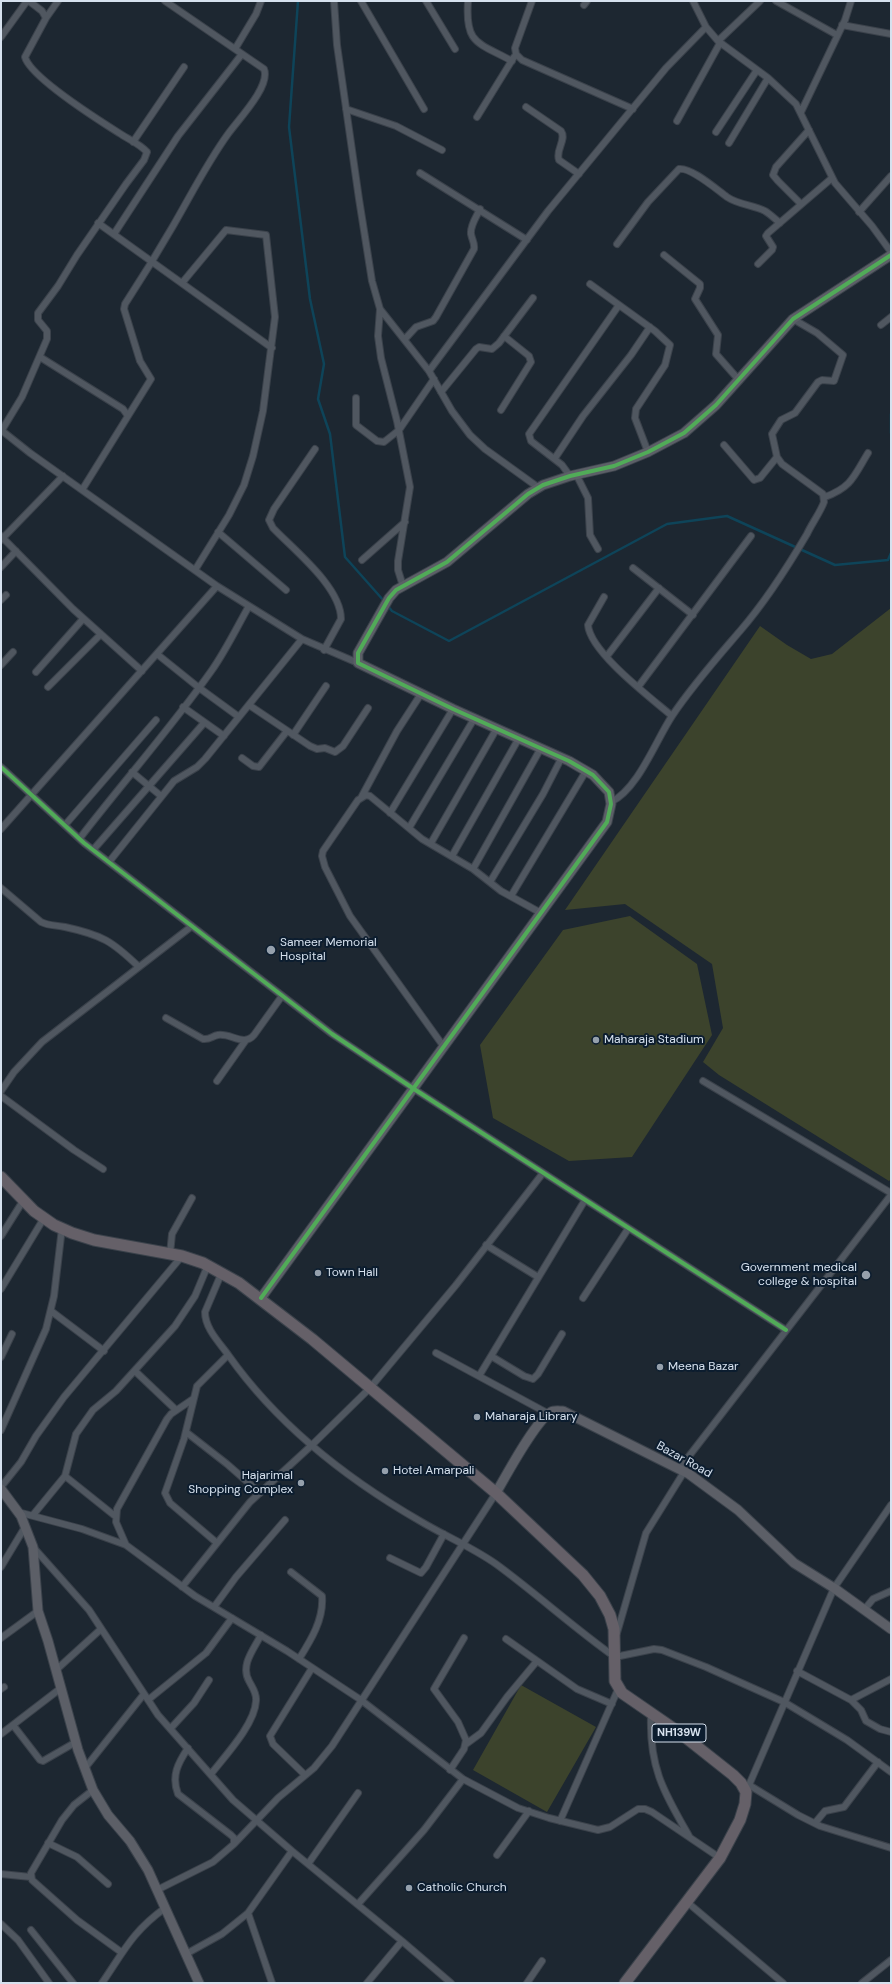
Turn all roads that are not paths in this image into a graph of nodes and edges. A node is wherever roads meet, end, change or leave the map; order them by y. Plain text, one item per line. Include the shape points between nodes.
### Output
1 (28, 1) edge
2 (58, 1) edge
3 (165, 1) edge
4 (261, 1) edge
5 (334, 1) edge
6 (361, 1) edge
7 (426, 1) edge
8 (468, 1) edge
9 (532, 1) edge
10 (693, 1) edge
11 (760, 1) edge
12 (776, 1) edge
13 (851, 1) edge
14 (46, 18) junction
15 (842, 25) junction
16 (706, 28) junction
17 (891, 34) edge
18 (837, 35) junction
19 (1, 37) edge
20 (719, 42) junction
21 (455, 48) dead end
22 (235, 49) junction
23 (242, 54) junction
24 (516, 54) junction
25 (512, 61) junction
26 (184, 67) dead end
27 (757, 70) junction
28 (768, 78) junction
29 (526, 107) dead end
30 (346, 109) junction
31 (424, 109) dead end
32 (633, 109) junction
33 (801, 112) junction
34 (477, 117) dead end
35 (677, 121) dead end
36 (809, 130) junction
37 (716, 132) dead end
38 (133, 142) junction
39 (729, 143) dead end
40 (442, 150) dead end
41 (420, 173) dead end
42 (579, 174) junction
43 (891, 176) edge
44 (832, 178) junction
45 (801, 204) junction
46 (480, 209) junction
47 (859, 212) junction
48 (780, 222) junction
49 (98, 223) junction
50 (114, 234) junction
51 (527, 240) junction
52 (617, 244) dead end
53 (891, 252) edge
54 (664, 255) dead end
55 (891, 255) edge
56 (152, 262) junction
57 (758, 264) dead end
58 (182, 283) junction
59 (590, 284) dead end
60 (533, 298) dead end
61 (619, 305) junction
62 (380, 309) junction
63 (891, 317) edge
64 (793, 319) junction
65 (881, 325) dead end
66 (650, 327) junction
67 (504, 336) junction
68 (405, 339) junction
69 (272, 348) junction
70 (40, 356) junction
71 (429, 371) junction
72 (434, 379) junction
73 (738, 379) junction
74 (440, 392) junction
75 (356, 398) dead end
76 (501, 410) dead end
77 (128, 416) junction
78 (1, 430) edge
79 (399, 430) junction
80 (724, 445) dead end
81 (315, 449) dead end
82 (648, 452) junction
83 (868, 453) dead end
84 (777, 457) junction
85 (555, 458) junction
86 (573, 475) junction
87 (64, 476) junction
88 (539, 488) junction
89 (82, 490) junction
90 (825, 497) junction
91 (405, 522) junction
92 (218, 532) junction
93 (752, 536) dead end
94 (2, 538) edge
95 (598, 549) dead end
96 (16, 551) junction
97 (362, 560) dead end
98 (1, 567) edge
99 (633, 568) dead end
100 (195, 570) junction
101 (217, 586) junction
102 (403, 586) junction
103 (659, 588) junction
104 (286, 590) dead end
105 (604, 597) dead end
106 (249, 606) junction
107 (693, 615) junction
108 (83, 619) junction
109 (101, 634) junction
110 (302, 639) junction
111 (324, 650) junction
112 (13, 652) dead end
113 (157, 654) junction
114 (607, 656) junction
115 (358, 663) junction
116 (1, 664) edge
117 (36, 672) dead end
118 (142, 672) junction
119 (326, 686) dead end
120 (48, 687) dead end
121 (198, 687) junction
122 (638, 687) junction
123 (421, 694) junction
124 (248, 705) junction
125 (184, 707) junction
126 (368, 708) dead end
127 (453, 709) junction
128 (672, 716) junction
129 (239, 717) junction
130 (474, 718) junction
131 (156, 720) dead end
132 (204, 722) junction
133 (497, 728) junction
134 (287, 731) junction
135 (293, 735) junction
136 (224, 736) junction
137 (519, 738) junction
138 (541, 748) junction
139 (562, 757) junction
140 (242, 758) dead end
141 (1, 767) edge
142 (586, 771) junction
143 (132, 772) junction
144 (148, 786) junction
145 (32, 795) junction
146 (161, 796) junction
147 (362, 796) junction
148 (611, 802) junction
149 (390, 813) junction
150 (1, 819) edge
151 (6, 823) junction
152 (65, 825) junction
153 (409, 828) junction
154 (1, 829) edge
155 (80, 838) junction
156 (430, 844) junction
157 (93, 850) junction
158 (452, 856) junction
159 (109, 862) junction
160 (473, 869) junction
161 (490, 882) junction
162 (1, 888) edge
163 (511, 896) junction
164 (541, 913) junction
165 (192, 926) junction
166 (139, 968) junction
167 (282, 996) junction
168 (166, 1018) dead end
169 (246, 1040) junction
170 (444, 1047) junction
171 (217, 1081) dead end
172 (703, 1081) dead end
173 (414, 1089) junction
174 (1, 1091) edge
175 (1, 1096) edge
176 (103, 1169) dead end
177 (543, 1172) junction
178 (1, 1177) edge
179 (891, 1194) edge
180 (192, 1198) dead end
181 (23, 1200) junction
182 (585, 1200) junction
183 (44, 1218) junction
184 (62, 1228) junction
185 (628, 1229) junction
186 (1, 1236) edge
187 (486, 1245) junction
188 (170, 1254) junction
189 (182, 1256) junction
190 (208, 1265) junction
191 (222, 1272) junction
192 (538, 1277) junction
193 (1, 1289) edge
194 (261, 1298) junction
195 (583, 1298) dead end
196 (51, 1311) junction
197 (786, 1330) junction
198 (12, 1334) dead end
199 (562, 1334) dead end
200 (104, 1351) junction
201 (436, 1353) dead end
202 (228, 1355) junction
203 (1, 1356) edge
204 (491, 1356) junction
205 (134, 1371) junction
206 (479, 1376) junction
207 (370, 1388) junction
208 (193, 1399) junction
209 (176, 1410) junction
210 (549, 1414) junction
211 (1, 1430) edge
212 (186, 1432) junction
213 (312, 1445) junction
214 (681, 1470) junction
215 (64, 1476) junction
216 (1, 1488) edge
217 (260, 1493) junction
218 (496, 1493) junction
219 (891, 1505) edge
220 (18, 1512) junction
221 (33, 1515) junction
222 (115, 1516) junction
223 (285, 1520) dead end
224 (25, 1527) junction
225 (444, 1534) junction
226 (217, 1542) junction
227 (463, 1544) junction
228 (126, 1545) junction
229 (33, 1547) junction
230 (390, 1558) dead end
231 (1, 1567) edge
232 (291, 1572) dead end
233 (182, 1587) junction
234 (834, 1588) junction
235 (891, 1592) edge
236 (214, 1607) junction
237 (864, 1610) junction
238 (38, 1611) junction
239 (232, 1618) junction
240 (101, 1629) junction
241 (891, 1629) edge
242 (261, 1635) junction
243 (1, 1638) edge
244 (464, 1638) dead end
245 (506, 1639) dead end
246 (615, 1639) junction
247 (615, 1657) junction
248 (299, 1660) junction
249 (537, 1661) junction
250 (312, 1668) junction
251 (56, 1670) junction
252 (797, 1671) junction
253 (891, 1679) edge
254 (209, 1680) dead end
255 (619, 1687) junction
256 (61, 1688) junction
257 (144, 1694) junction
258 (148, 1700) junction
259 (361, 1700) junction
260 (851, 1700) junction
261 (784, 1702) junction
262 (612, 1704) junction
263 (651, 1715) junction
264 (13, 1725) junction
265 (171, 1728) junction
266 (891, 1732) edge
267 (1, 1734) edge
268 (76, 1742) junction
269 (466, 1744) junction
270 (188, 1748) junction
271 (878, 1762) junction
272 (85, 1768) junction
273 (450, 1770) junction
274 (891, 1772) edge
275 (211, 1774) junction
276 (305, 1775) junction
277 (463, 1779) junction
278 (747, 1789) junction
279 (93, 1790) junction
280 (358, 1792) dead end
281 (529, 1812) junction
282 (256, 1821) junction
283 (560, 1821) junction
284 (815, 1824) junction
285 (690, 1838) junction
286 (48, 1843) junction
287 (234, 1844) junction
288 (891, 1848) edge
289 (292, 1851) junction
290 (497, 1855) dead end
291 (720, 1858) junction
292 (308, 1864) junction
293 (1, 1874) edge
294 (31, 1877) junction
295 (108, 1884) dead end
296 (157, 1890) junction
297 (687, 1902) junction
298 (358, 1904) junction
299 (165, 1908) junction
300 (248, 1913) junction
301 (1, 1924) edge
302 (32, 1930) dead end
303 (402, 1941) junction
304 (121, 1952) junction
305 (186, 1954) junction
306 (891, 1960) edge
307 (542, 1961) dead end
308 (444, 1981) edge
309 (49, 1983) edge
310 (73, 1983) edge
311 (102, 1983) edge
312 (199, 1983) edge
313 (272, 1983) edge
314 (367, 1983) edge
315 (451, 1983) edge
316 (528, 1983) edge
317 (625, 1983) edge
318 (783, 1983) edge
319 (862, 1983) edge

1 - 14 street via 42,11
1 - 19 street
2 - 14 street
3 - 22 street
4 - 22 street
5 - 30 street
6 - 31 street
7 - 21 street
8 - 25 street via 468,27 472,36 482,45
9 - 24 street via 515,48
10 - 16 street
11 - 20 street
12 - 18 street
13 - 15 street
14 - 38 street via 26,57 30,66 93,116
15 - 17 street
15 - 18 street
16 - 20 street
16 - 32 street via 671,63
18 - 33 street
20 - 27 street
20 - 35 street
22 - 23 street
23 - 50 street via 178,136
23 - 56 street via 264,69 266,74 263,84 215,152
24 - 25 street
24 - 32 street via 522,60
25 - 34 street
26 - 38 street
27 - 28 street
27 - 37 street
28 - 33 street
28 - 39 street
29 - 42 street via 561,131 563,138 557,157
30 - 40 street via 396,126
30 - 62 street via 372,281
32 - 42 street
33 - 36 street
36 - 44 street
36 - 45 street via 776,167 773,175
38 - 49 street via 147,152 146,156
41 - 46 street
42 - 51 street
43 - 47 street
44 - 45 street
44 - 47 street
45 - 48 street
46 - 51 street
46 - 68 street via 472,227 474,249 436,317 433,321 416,327
47 - 53 street
48 - 52 street via 766,211 735,201 686,169 679,169 648,202
48 - 57 street via 766,236 772,250
49 - 50 street
49 - 70 street via 38,313 38,320 48,334
50 - 56 street
51 - 71 street
54 - 73 street via 700,284 695,299 718,335 716,354
55 - 64 street
56 - 58 street
56 - 77 street via 124,309 140,361 151,379
58 - 69 street
58 - 69 street via 226,230 266,235 276,317
59 - 61 street
60 - 67 street
61 - 66 street
61 - 85 street via 529,434 531,441
62 - 68 street
62 - 79 street via 378,336 381,358
63 - 65 street
64 - 73 street
64 - 84 street via 817,333 843,355 834,381 818,382 795,413 781,420 773,430 772,440
66 - 82 street via 670,345 665,365 636,409 635,418
66 - 85 street
67 - 74 street via 492,349 476,349
67 - 76 street via 529,356 532,362
68 - 71 street
69 - 92 street via 263,411 249,472
70 - 77 street via 123,409
70 - 78 street via 22,397
71 - 72 street
72 - 74 street
72 - 79 street
73 - 82 street via 684,434
74 - 88 street via 470,435
75 - 79 street via 355,420 358,428 381,442 389,440
77 - 89 street
78 - 87 street
79 - 91 street via 410,487
80 - 84 street via 754,480 760,478
81 - 111 street via 269,520 273,528 317,572 338,604 341,620
82 - 86 street via 614,466
83 - 90 street via 848,486
84 - 90 street via 782,464
85 - 86 street
86 - 88 street
86 - 95 street via 588,498 590,535
87 - 89 street
87 - 94 street
88 - 102 street via 522,499 447,562
89 - 100 street
90 - 128 street via 823,506 796,553 766,599 702,675
91 - 97 street
91 - 102 street via 398,561
92 - 100 street
92 - 104 street
93 - 107 street
94 - 96 street
96 - 98 street
96 - 108 street
99 - 103 street
100 - 101 street
101 - 106 street
101 - 113 street
102 - 115 street via 388,598 358,653
103 - 107 street
103 - 114 street
105 - 114 street via 588,624 591,635
106 - 110 street
106 - 121 street via 213,668
107 - 122 street
108 - 109 street
108 - 117 street
109 - 118 street
109 - 120 street
110 - 111 street
110 - 124 street
111 - 115 street
112 - 116 street
113 - 118 street
113 - 121 street
114 - 122 street
115 - 123 street
118 - 145 street
119 - 135 street
121 - 125 street
121 - 129 street
122 - 128 street
123 - 127 street
123 - 147 street via 397,731
124 - 129 street
124 - 134 street
125 - 132 street
125 - 143 street
126 - 135 street via 339,751 314,748
127 - 130 street
127 - 149 street
128 - 148 street via 625,792
129 - 136 street
130 - 133 street
130 - 153 street
131 - 152 street
132 - 136 street
132 - 144 street
133 - 137 street
133 - 156 street
134 - 135 street
134 - 140 street via 259,767
136 - 146 street via 202,762 174,781
137 - 138 street
137 - 158 street
138 - 139 street
138 - 160 street
139 - 142 street
139 - 161 street via 544,794
141 - 145 street
142 - 148 street via 609,792
142 - 163 street
143 - 144 street
143 - 155 street
144 - 146 street
144 - 157 street
145 - 151 street
145 - 152 street
146 - 159 street
147 - 149 street via 370,796
147 - 170 street via 323,851 325,867 350,916
148 - 164 street via 607,822
149 - 153 street
150 - 151 street
151 - 154 street
152 - 155 street
153 - 156 street
155 - 157 street
156 - 158 street
157 - 159 street
158 - 160 street
159 - 165 street
160 - 161 street
161 - 163 street
162 - 166 street via 46,925 63,926 101,937 114,944
163 - 164 street
164 - 170 street
165 - 166 street
165 - 167 street
166 - 174 street via 42,1042 14,1072
167 - 169 street via 251,1039
167 - 173 street via 332,1034
168 - 169 street via 203,1039 208,1040 222,1035
169 - 171 street
170 - 173 street
172 - 179 street
173 - 177 street
173 - 194 street
175 - 176 street
177 - 182 street
177 - 187 street
178 - 181 highway
179 - 197 street
180 - 188 street via 172,1234
181 - 183 highway
181 - 186 street
182 - 185 street
182 - 192 street
183 - 184 highway
183 - 193 street
184 - 188 highway via 94,1240
184 - 196 street
185 - 195 street
185 - 197 street
187 - 192 street
187 - 207 street
188 - 189 highway
189 - 190 highway
189 - 200 street
190 - 191 highway
190 - 205 street via 187,1309
191 - 194 highway
191 - 202 street via 208,1303 205,1319
192 - 204 street
194 - 207 highway
196 - 200 street
196 - 211 street via 46,1329
197 - 214 street
198 - 203 street
199 - 204 street via 533,1379
200 - 216 street via 52,1413
201 - 206 street
202 - 208 street via 200,1381
202 - 213 street via 264,1400
204 - 206 street
205 - 209 street
205 - 215 street via 116,1391 93,1410 76,1434
206 - 210 street
207 - 213 street
207 - 218 highway
208 - 209 street
208 - 212 street
209 - 222 street via 167,1419 139,1467
210 - 214 street, Bazar Road via 552,1411 570,1413
210 - 218 street via 531,1435
212 - 217 street
212 - 226 street via 166,1488 166,1498
213 - 217 street
213 - 225 street via 376,1495
214 - 234 street, Bazar Road via 738,1510 794,1562
214 - 246 street via 646,1533
215 - 221 street
215 - 222 street
216 - 220 street
217 - 226 street
218 - 227 street
218 - 246 highway via 583,1575 600,1596 610,1615
219 - 234 street
220 - 221 street
220 - 224 street
221 - 228 street
222 - 228 street
223 - 236 street
224 - 229 street
224 - 231 street
225 - 227 street
225 - 230 street via 421,1573
226 - 233 street
227 - 247 street via 495,1564 588,1639
227 - 259 street
228 - 233 street
229 - 238 street
229 - 240 street via 89,1610
232 - 248 street via 322,1596 321,1612 314,1634
233 - 236 street
234 - 237 street, Bazar Road
234 - 252 street
235 - 237 street via 873,1599
236 - 239 street
237 - 241 street, Bazar Road
238 - 243 street
238 - 251 street
239 - 242 street
239 - 258 street via 206,1653
240 - 251 street
240 - 257 street
242 - 248 street
242 - 275 street via 246,1664 247,1678 255,1693 255,1707 239,1738
244 - 269 street via 434,1689 458,1722
245 - 249 street
246 - 247 highway
247 - 255 highway via 615,1681
247 - 261 street via 654,1649 662,1650
248 - 250 street
249 - 262 street via 577,1689
249 - 269 street via 481,1733
250 - 259 street
250 - 276 street via 270,1736 273,1744
251 - 256 street
252 - 260 street
252 - 261 street
253 - 260 street
254 - 265 street via 194,1703
255 - 262 street
255 - 263 highway, NH139W via 622,1693
256 - 264 street
256 - 268 street
257 - 258 street
257 - 272 street
258 - 265 street
259 - 273 street
259 - 276 street via 332,1746
260 - 266 street via 861,1710 866,1721
261 - 271 street
261 - 278 street
262 - 283 street
263 - 278 highway, NH139W via 680,1734
263 - 285 street via 650,1734 658,1778
264 - 267 street
264 - 268 street via 40,1760 44,1761
265 - 270 street
268 - 272 street
269 - 273 street
270 - 275 street
270 - 287 street via 175,1771 178,1794 232,1835
271 - 274 street
271 - 284 street via 844,1807 825,1811
272 - 279 street
273 - 277 street
275 - 282 street via 233,1800
276 - 282 street
277 - 281 street
277 - 298 street via 424,1830
278 - 284 street
278 - 291 highway via 740,1820
279 - 286 street via 68,1812
279 - 296 street via 108,1815 130,1841
280 - 292 street
281 - 283 street
281 - 290 street
282 - 287 street
282 - 289 street
283 - 285 street via 598,1830 610,1827 632,1812 645,1809
284 - 288 street
285 - 291 street
286 - 294 street
286 - 295 street via 77,1857
287 - 296 street via 213,1862
289 - 292 street
289 - 300 street
291 - 297 highway
292 - 298 street
293 - 294 street
294 - 304 street via 77,1920
296 - 299 street
297 - 317 highway
297 - 318 street
298 - 303 street
299 - 304 street via 144,1924
299 - 305 street
300 - 305 street via 222,1934
300 - 313 street
301 - 309 street via 18,1940
302 - 310 street
303 - 308 street
303 - 314 street
304 - 311 street
305 - 312 street
306 - 319 street
307 - 316 street
308 - 315 street

